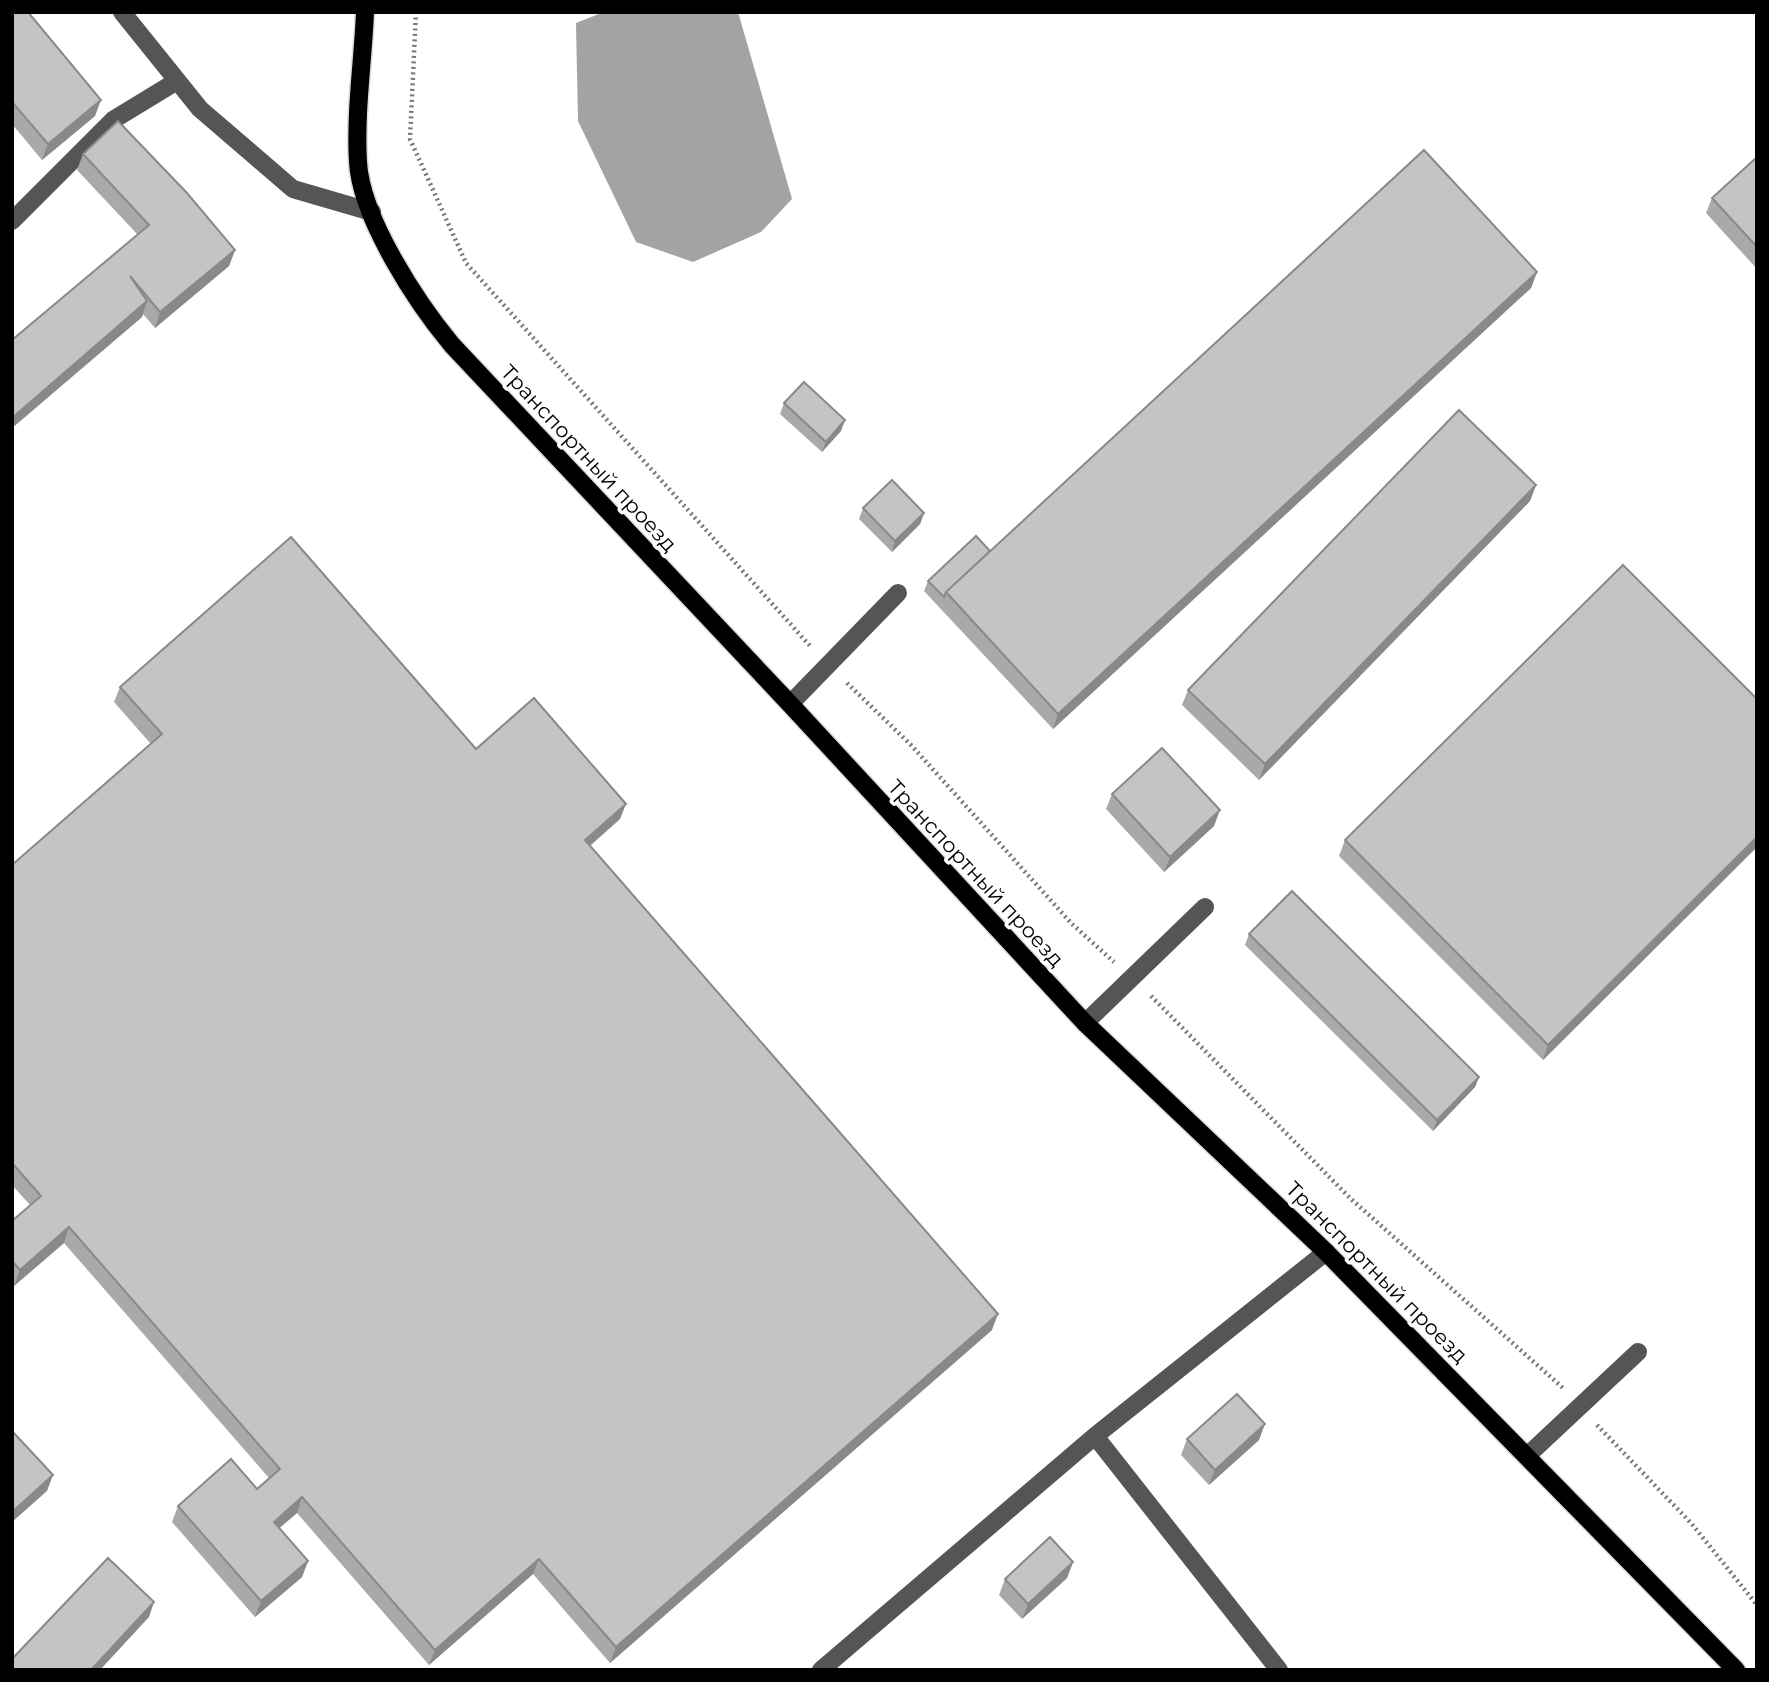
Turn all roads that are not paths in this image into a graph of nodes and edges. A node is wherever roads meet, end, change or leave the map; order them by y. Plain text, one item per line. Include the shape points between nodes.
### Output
1 (122, 12) edge
2 (365, 12) edge
3 (177, 81) junction
4 (372, 212) junction
5 (12, 221) edge
6 (898, 593) dead end
7 (790, 704) junction
8 (1205, 907) dead end
9 (1085, 1023) junction
10 (1326, 1252) junction
11 (1638, 1352) dead end
12 (1095, 1436) junction
13 (1528, 1455) junction
14 (821, 1670) edge
15 (1279, 1670) edge
16 (1736, 1670) edge

1 - 3 lane
2 - 4 main road, Транспортный проезд via 358,163
3 - 4 lane via 201,109 293,189
3 - 5 lane via 113,120
4 - 7 main road, Транспортный проезд via 419,306 452,345
6 - 7 lane
7 - 9 main road, Транспортный проезд
8 - 9 lane
9 - 10 main road, Транспортный проезд
10 - 12 lane
10 - 13 main road, Транспортный проезд
11 - 13 lane
12 - 14 lane
12 - 15 lane
13 - 16 main road, Транспортный проезд

